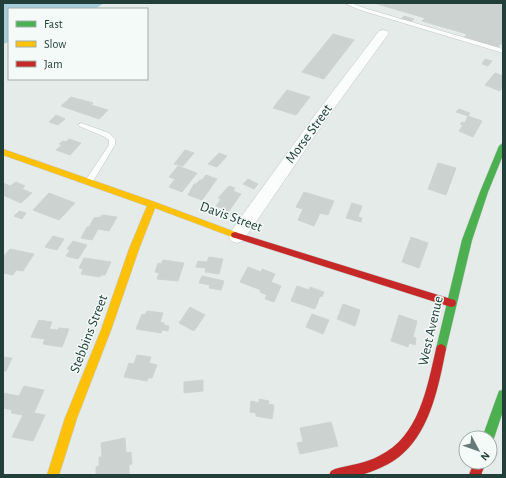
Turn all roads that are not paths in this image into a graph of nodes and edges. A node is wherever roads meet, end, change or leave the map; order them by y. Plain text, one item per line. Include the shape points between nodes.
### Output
1 (347, 3) edge
2 (383, 33) dead end
3 (503, 51) edge
4 (81, 125) dead end
5 (503, 146) edge
6 (3, 152) edge
7 (89, 182) junction
8 (152, 204) junction
9 (237, 236) junction
10 (451, 303) junction
11 (503, 395) edge
12 (491, 430) edge
13 (53, 475) edge
14 (335, 475) edge

1 - 3 lane
2 - 9 street, Morse Street
4 - 7 lane via 112,139 112,145
5 - 10 main road, West Avenue via 474,218
6 - 7 main road, Davis Street
7 - 8 main road, Davis Street
8 - 9 main road, Davis Street
8 - 13 main road, Stebbins Street via 71,418
9 - 10 main road, Davis Street
10 - 14 main road, West Avenue via 434,381 416,433 394,455 369,467
11 - 12 main road

